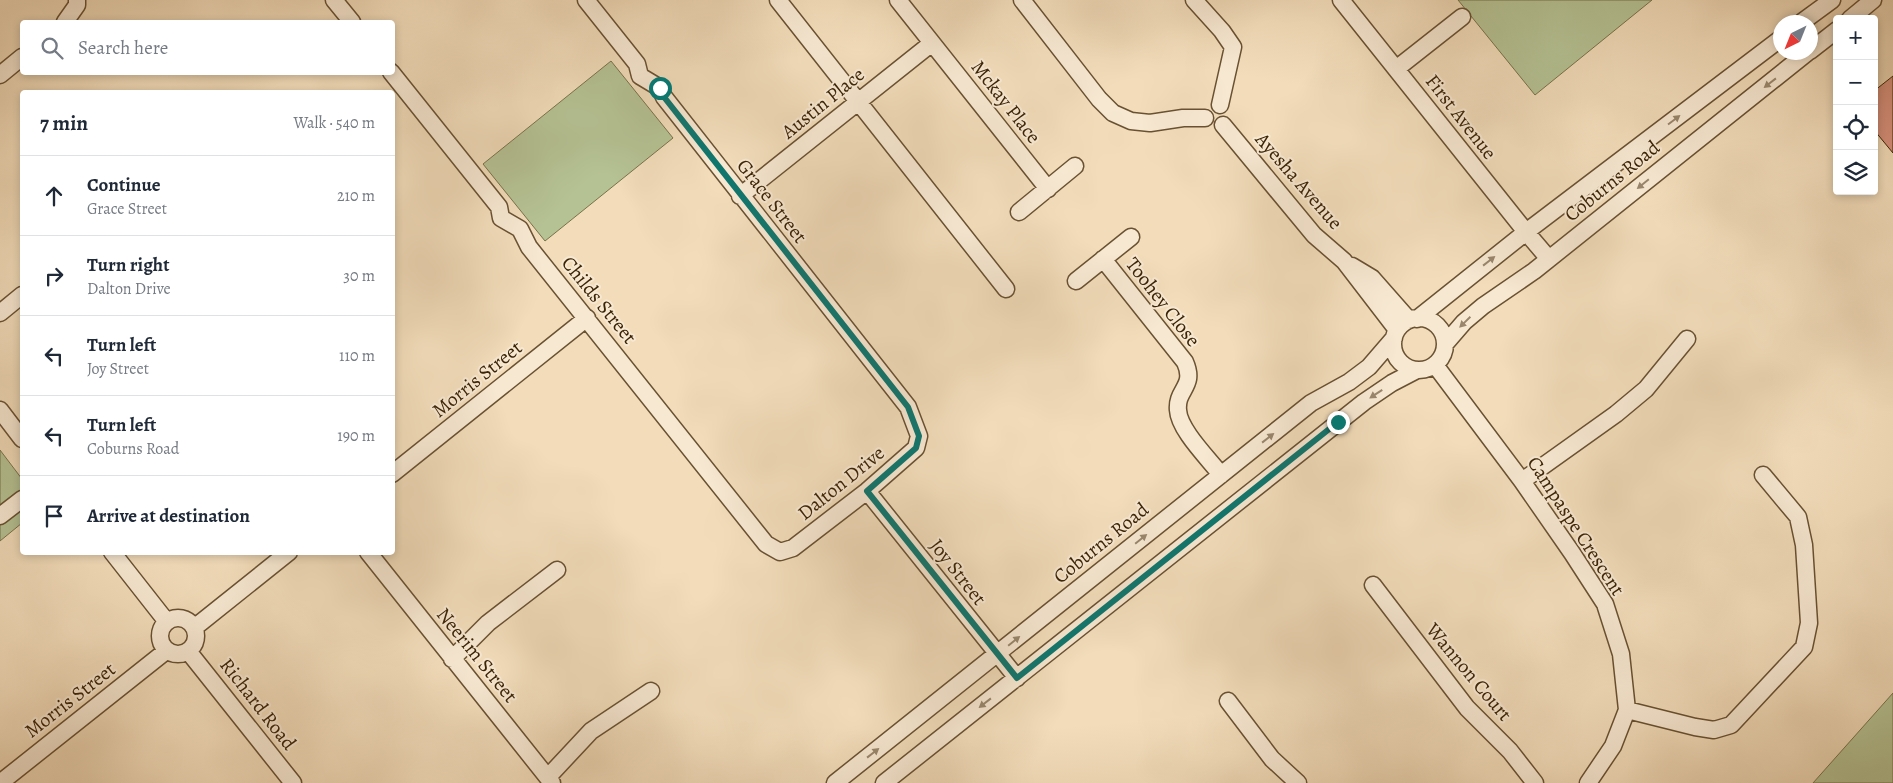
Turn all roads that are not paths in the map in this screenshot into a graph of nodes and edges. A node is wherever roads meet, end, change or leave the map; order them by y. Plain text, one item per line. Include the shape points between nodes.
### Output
1 (77, 0) edge
2 (334, 0) edge
3 (586, 0) edge
4 (778, 0) edge
5 (898, 0) edge
6 (1022, 0) edge
7 (1194, 0) edge
8 (1341, 0) edge
9 (1832, 0) edge
10 (1873, 0) edge
11 (1812, 15) edge
12 (1855, 15) edge
13 (1462, 17) dead end
14 (66, 20) edge
15 (350, 20) edge
16 (1833, 33) edge
17 (932, 43) junction
18 (1773, 44) edge
19 (1818, 45) edge
20 (20, 59) edge
21 (1799, 60) edge
22 (1396, 69) junction
23 (0, 75) edge
24 (394, 75) edge
25 (857, 102) junction
26 (1220, 105) junction
27 (1205, 118) junction
28 (1223, 125) junction
29 (1075, 166) dead end
30 (1048, 189) junction
31 (740, 196) junction
32 (1019, 212) dead end
33 (1526, 232) junction
34 (1131, 237) dead end
35 (1102, 259) junction
36 (1549, 259) junction
37 (1076, 281) dead end
38 (1006, 289) dead end
39 (20, 297) edge
40 (0, 313) edge
41 (587, 318) junction
42 (1404, 327) junction
43 (1687, 339) dead end
44 (1445, 344) junction
45 (1435, 365) junction
46 (1417, 370) junction
47 (0, 410) edge
48 (20, 436) edge
49 (919, 436) joint
50 (395, 472) edge
51 (1221, 475) junction
52 (1763, 475) dead end
53 (1522, 481) junction
54 (867, 491) junction
55 (20, 501) edge
56 (0, 516) edge
57 (780, 552) joint
58 (114, 555) edge
59 (285, 555) edge
60 (370, 555) edge
61 (557, 570) dead end
62 (1373, 585) dead end
63 (166, 622) junction
64 (194, 628) junction
65 (166, 651) junction
66 (188, 651) junction
67 (997, 654) junction
68 (452, 659) junction
69 (1017, 678) junction
70 (652, 691) dead end
71 (1228, 701) dead end
72 (1628, 710) junction
73 (550, 780) edge
74 (0, 783) edge
75 (293, 783) edge
76 (834, 783) edge
77 (884, 783) edge
78 (1298, 783) edge
79 (1535, 783) edge
80 (1588, 783) edge

1 - 14 street
2 - 15 street
3 - 31 street, Grace Street via 637,64 640,76 660,88
4 - 25 street
5 - 17 street, Mckay Place
6 - 27 street, Ayesha Avenue via 1099,99 1113,112 1132,121 1150,124
7 - 26 street via 1233,47
8 - 22 street, First Avenue
9 - 11 street
10 - 12 street
13 - 22 street
16 - 19 street, Coburns Road
17 - 25 street, Austin Place
17 - 30 street, Mckay Place
33 -> 18 street, Coburns Road
20 - 23 street
21 -> 36 street, Coburns Road
22 - 33 street, First Avenue
24 - 41 street, Childs Street via 499,207 501,218 520,229 530,247
25 - 31 street, Austin Place
25 - 38 street
26 - 27 street via 1210,106
26 - 28 street via 1228,116
27 - 28 street, Ayesha Avenue via 1212,127
28 - 42 street, Ayesha Avenue via 1314,235 1344,261 1372,278
29 - 30 street
30 - 32 street
31 - 49 street, Grace Street via 908,407
33 - 36 street, First Avenue
42 -> 33 street, Coburns Road
34 - 35 street, Toohey Close
35 - 37 street, Toohey Close
35 - 51 street, Toohey Close via 1185,362 1189,380 1178,405 1181,422
36 -> 44 street, Coburns Road via 1483,306
39 - 40 street
41 - 50 street, Morris Street
41 - 57 street, Childs Street via 766,544
42 - 44 street via 1433,323 1439,328
42 - 46 street via 1393,347 1401,363
51 -> 42 street, Coburns Road via 1311,403 1369,367
43 - 53 street via 1646,389
44 - 45 street via 1444,352
45 - 46 street
45 - 53 street, Campaspe Crescent
46 -> 69 street via 1364,402
47 - 48 street
49 - 54 street, Dalton Drive via 916,448
67 -> 51 street, Coburns Road
52 - 72 street via 1798,517 1804,545 1809,622 1804,647 1731,725 1714,730
53 - 72 street, Campaspe Crescent via 1605,604 1621,654
54 - 57 street, Dalton Drive via 793,548
54 - 67 street, Joy Street
55 - 56 street
58 - 63 street
59 - 64 street
60 - 68 street, Neerim Street
61 - 68 street via 488,623
62 - 79 street, Wannon Court via 1468,708 1510,751
63 - 64 street via 179,618
63 - 65 street via 160,640
64 - 66 street via 196,640
65 - 66 street via 176,655
65 - 74 street, Morris Street
66 - 75 street, Richard Road
67 - 69 street, Joy Street
76 -> 67 street, Coburns Road
68 - 73 street, Neerim Street
69 -> 77 street
70 - 73 street via 590,731
71 - 78 street via 1272,759
72 - 80 street, Campaspe Crescent via 1613,746

